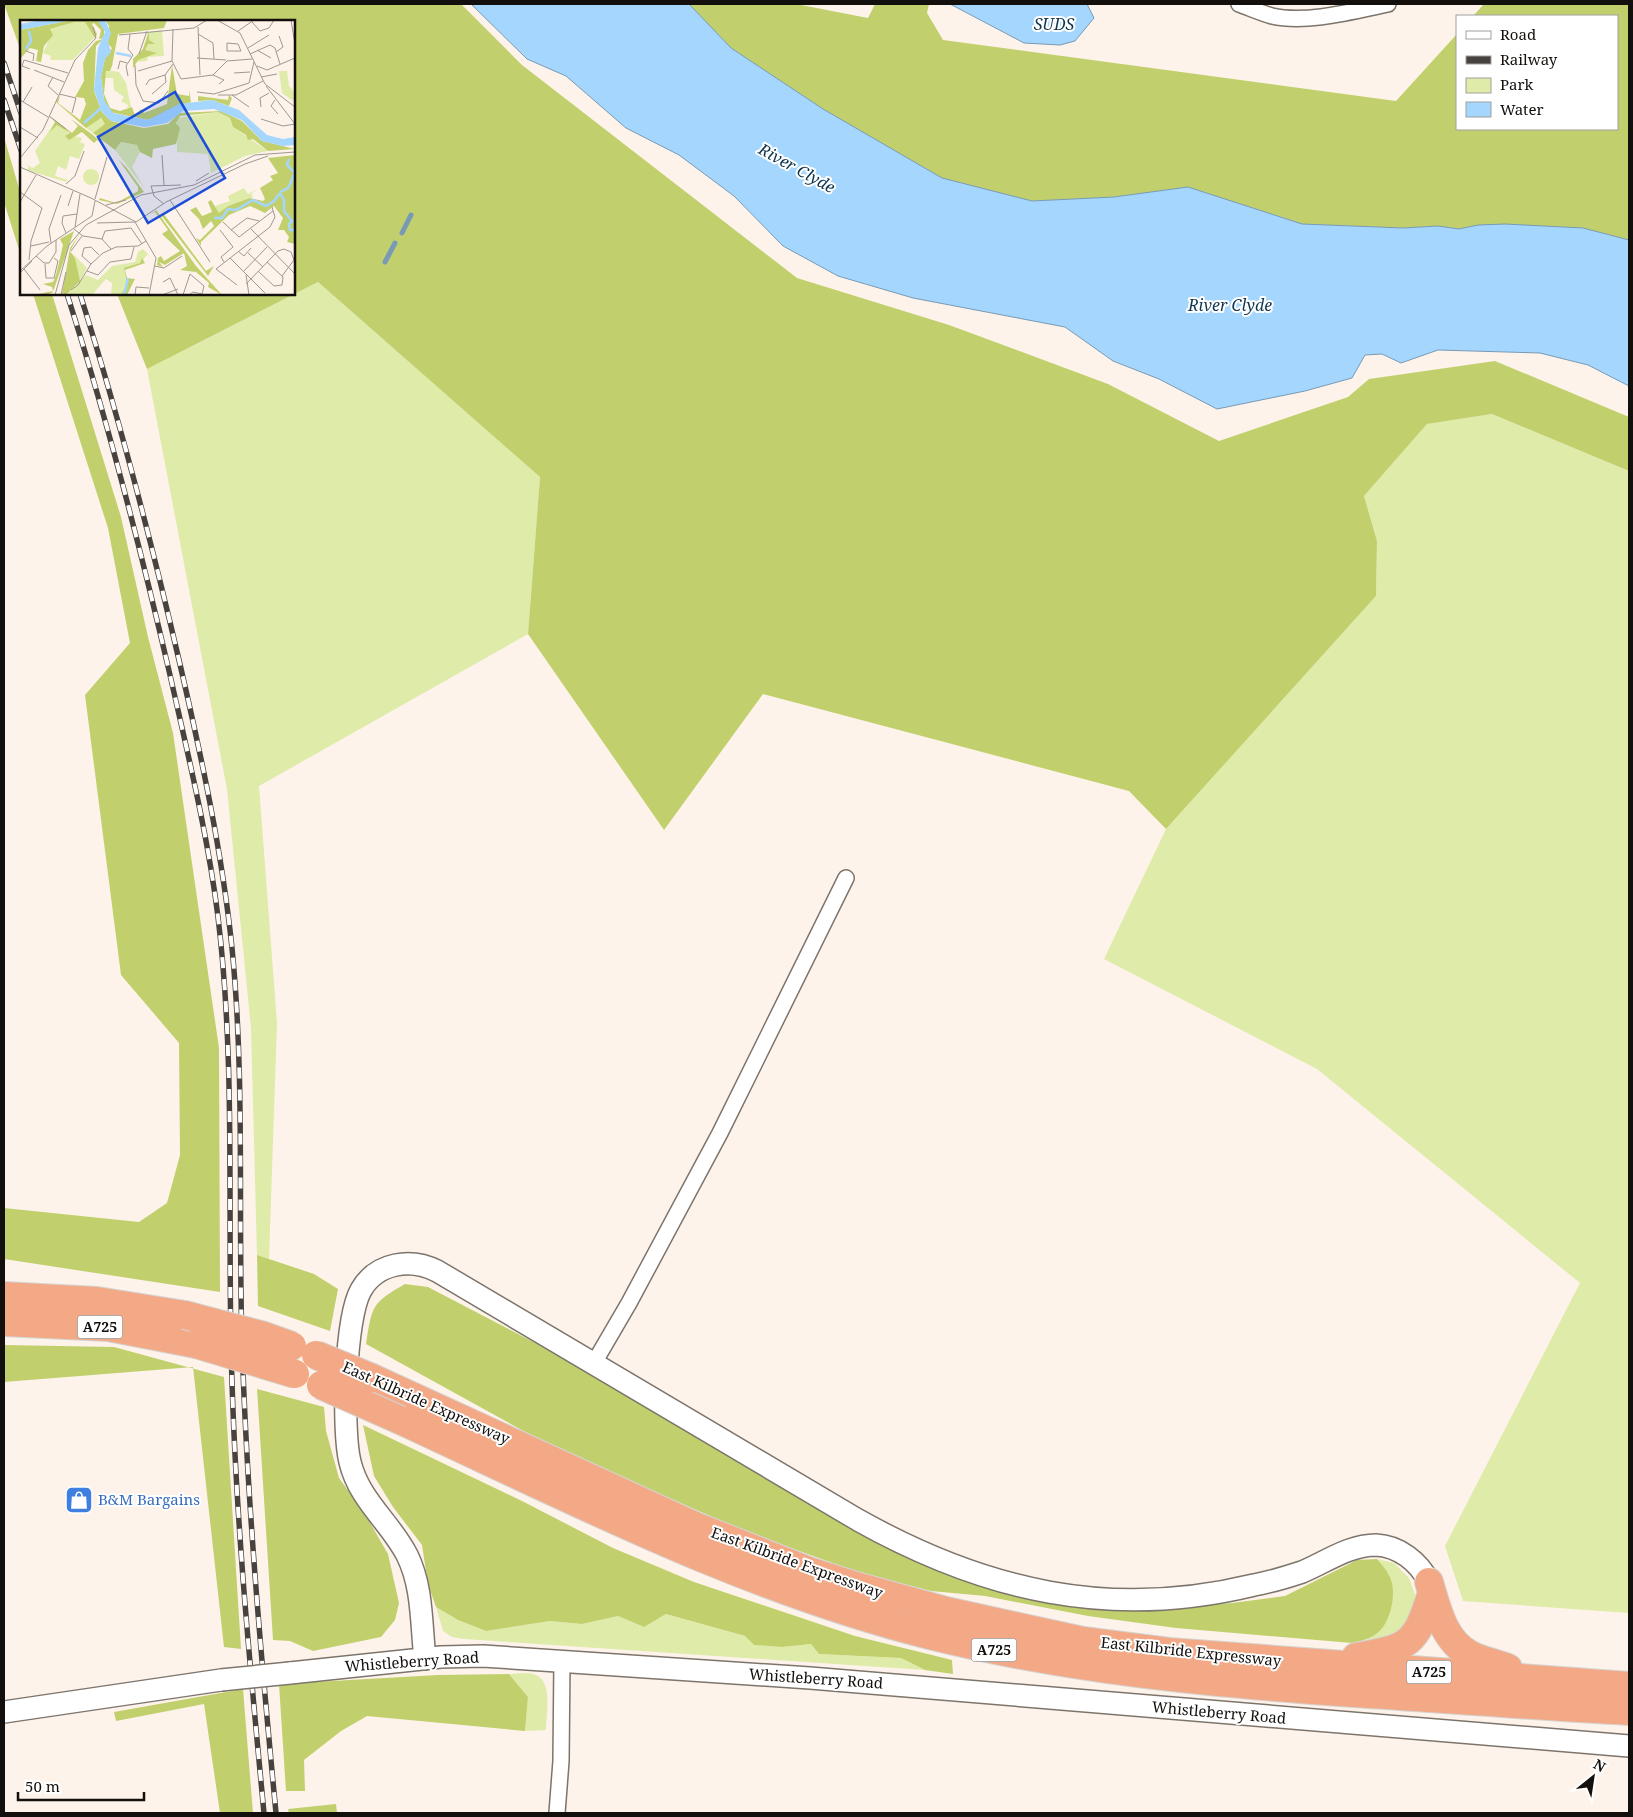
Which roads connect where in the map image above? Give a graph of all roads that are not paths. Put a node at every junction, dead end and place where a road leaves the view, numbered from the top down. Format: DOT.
graph roads {
  1 [pos="1239,4"];
  2 [pos="1388,4"];
  3 [pos="846,878"];
  4 [pos="4,1278"];
  5 [pos="4,1296"];
  6 [pos="148,1308"];
  7 [pos="4,1322"];
  8 [pos="594,1363"];
  9 [pos="1430,1587"];
  10 [pos="425,1659"];
  11 [pos="562,1660"];
  12 [pos="1333,1665"];
  13 [pos="1525,1679"];
  14 [pos="1629,1686"];
  15 [pos="1629,1711"];
  16 [pos="4,1712"];
  17 [pos="1629,1746"];
  18 [pos="558,1813"];
  1 -- 2 [label="street"];
  3 -- 8 [label="street"];
  4 -- 6 [label="highway, A725"];
  5 -- 6 [label="highway, East Kilbride Expressway / A725"];
  6 -- 12 [label="highway, East Kilbride Expressway / A725, bridge"];
  7 -- 15 [label="highway, East Kilbride Expressway / A725, bridge"];
  8 -- 9 [label="main road"];
  8 -- 10 [label="main road"];
  9 -- 12 [label="highway"];
  9 -- 13 [label="highway"];
  10 -- 11 [label="main road, Whistleberry Road"];
  10 -- 16 [label="main road, Whistleberry Road, bridge"];
  11 -- 17 [label="main road, Whistleberry Road"];
  11 -- 18 [label="street"];
  12 -- 13 [label="highway, East Kilbride Expressway / A725"];
  13 -- 14 [label="highway, East Kilbride Expressway / A725"];
}
